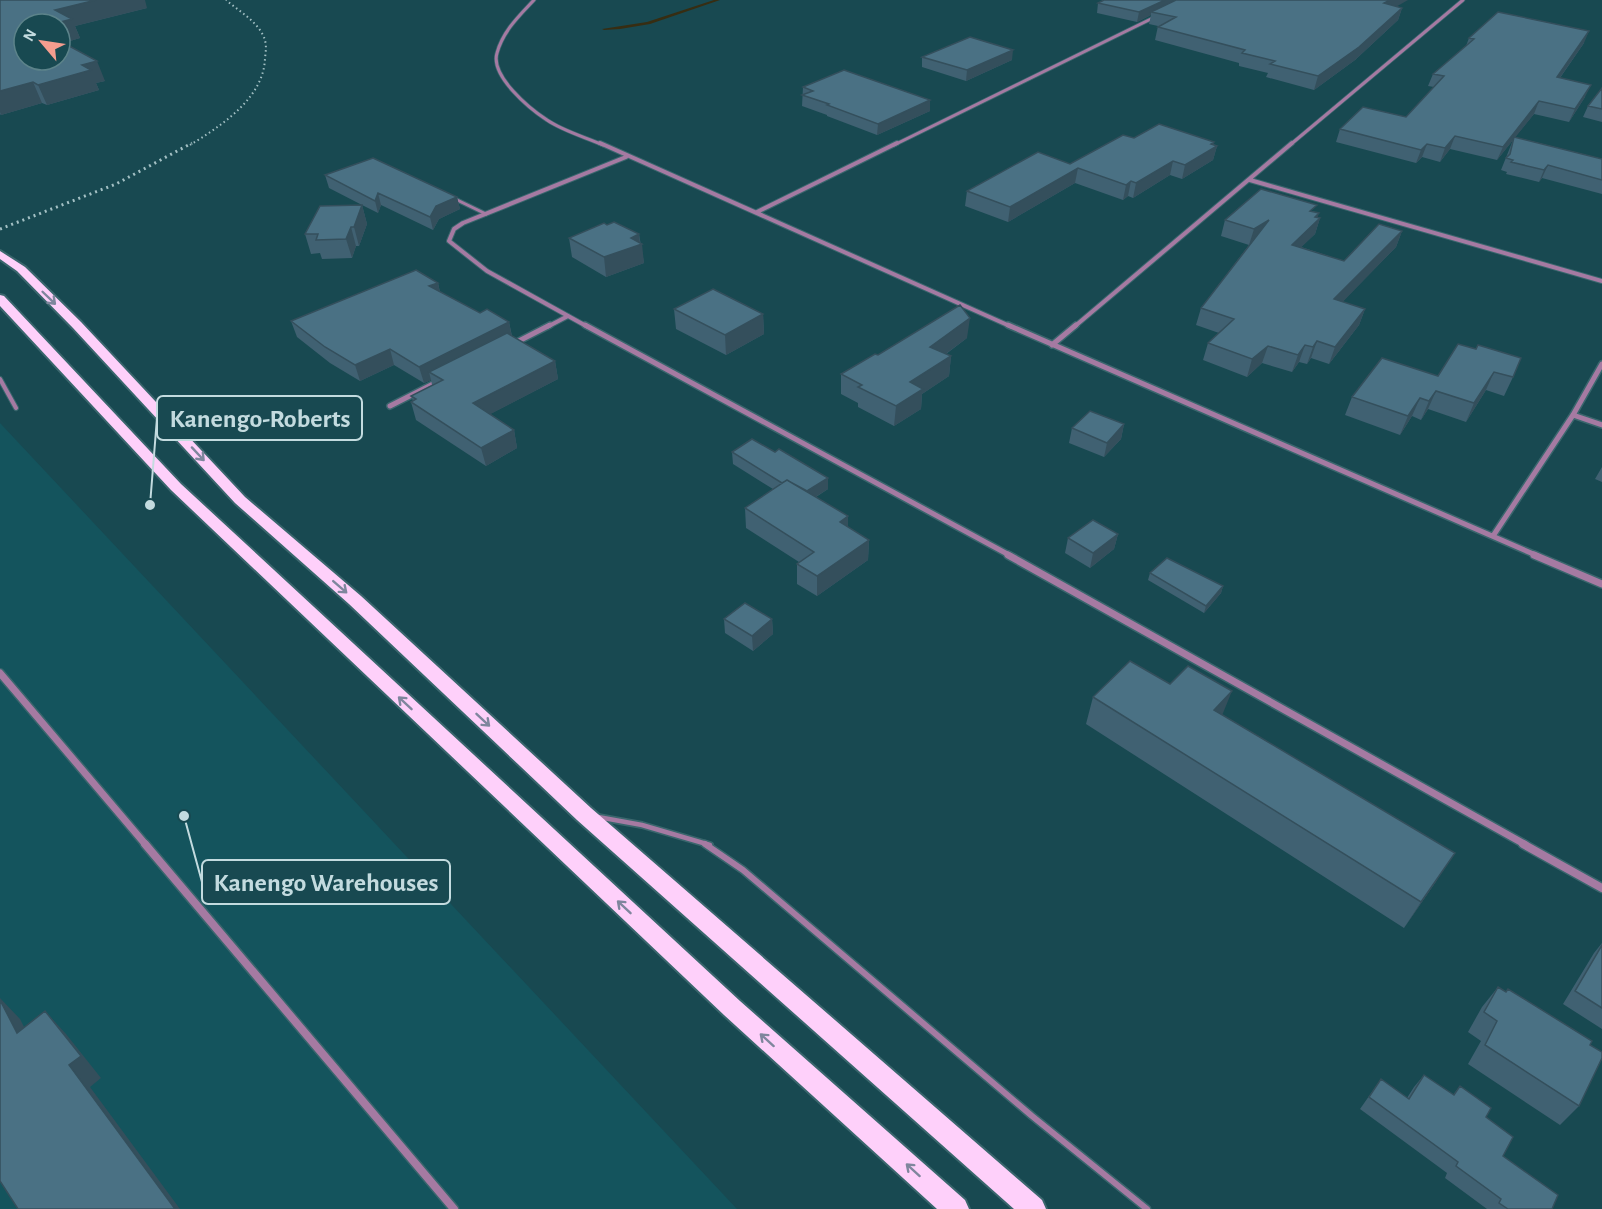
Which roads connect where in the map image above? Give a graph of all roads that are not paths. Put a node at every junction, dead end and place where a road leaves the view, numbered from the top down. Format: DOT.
graph roads {
  1 [pos="534,0"];
  2 [pos="1462,0"];
  3 [pos="1163,14"];
  4 [pos="626,157"];
  5 [pos="1250,180"];
  6 [pos="447,195"];
  7 [pos="757,212"];
  8 [pos="486,214"];
  9 [pos="3,256"];
  10 [pos="1602,280"];
  11 [pos="0,299"];
  12 [pos="568,316"];
  13 [pos="1052,345"];
  14 [pos="505,348"];
  15 [pos="1602,364"];
  16 [pos="0,379"];
  17 [pos="442,380"];
  18 [pos="390,406"];
  19 [pos="16,408"];
  20 [pos="1573,415"];
  21 [pos="1602,425"];
  22 [pos="1493,536"];
  23 [pos="1602,584"];
  24 [pos="0,673"];
  25 [pos="584,814"];
  26 [pos="1602,888"];
  27 [pos="454,1209"];
  28 [pos="956,1209"];
  29 [pos="1033,1209"];
  30 [pos="1147,1209"];
  1 -- 4 [label="street"];
  2 -- 5 [label="street"];
  3 -- 7 [label="street"];
  4 -- 7 [label="street"];
  4 -- 8 [label="street"];
  5 -- 10 [label="street"];
  5 -- 13 [label="street"];
  6 -- 8 [label="lane"];
  7 -- 13 [label="street"];
  8 -- 12 [label="street"];
  9 -- 25 [label="highway, one-way"];
  28 -- 11 [label="highway, one-way"];
  12 -- 14 [label="street"];
  12 -- 26 [label="street"];
  13 -- 22 [label="street"];
  15 -- 20 [label="street"];
  16 -- 19 [label="lane"];
  17 -- 18 [label="street"];
  20 -- 21 [label="street"];
  20 -- 22 [label="street"];
  22 -- 23 [label="street"];
  24 -- 27 [label="street"];
  25 -- 29 [label="highway"];
  25 -- 30 [label="lane"];
}
